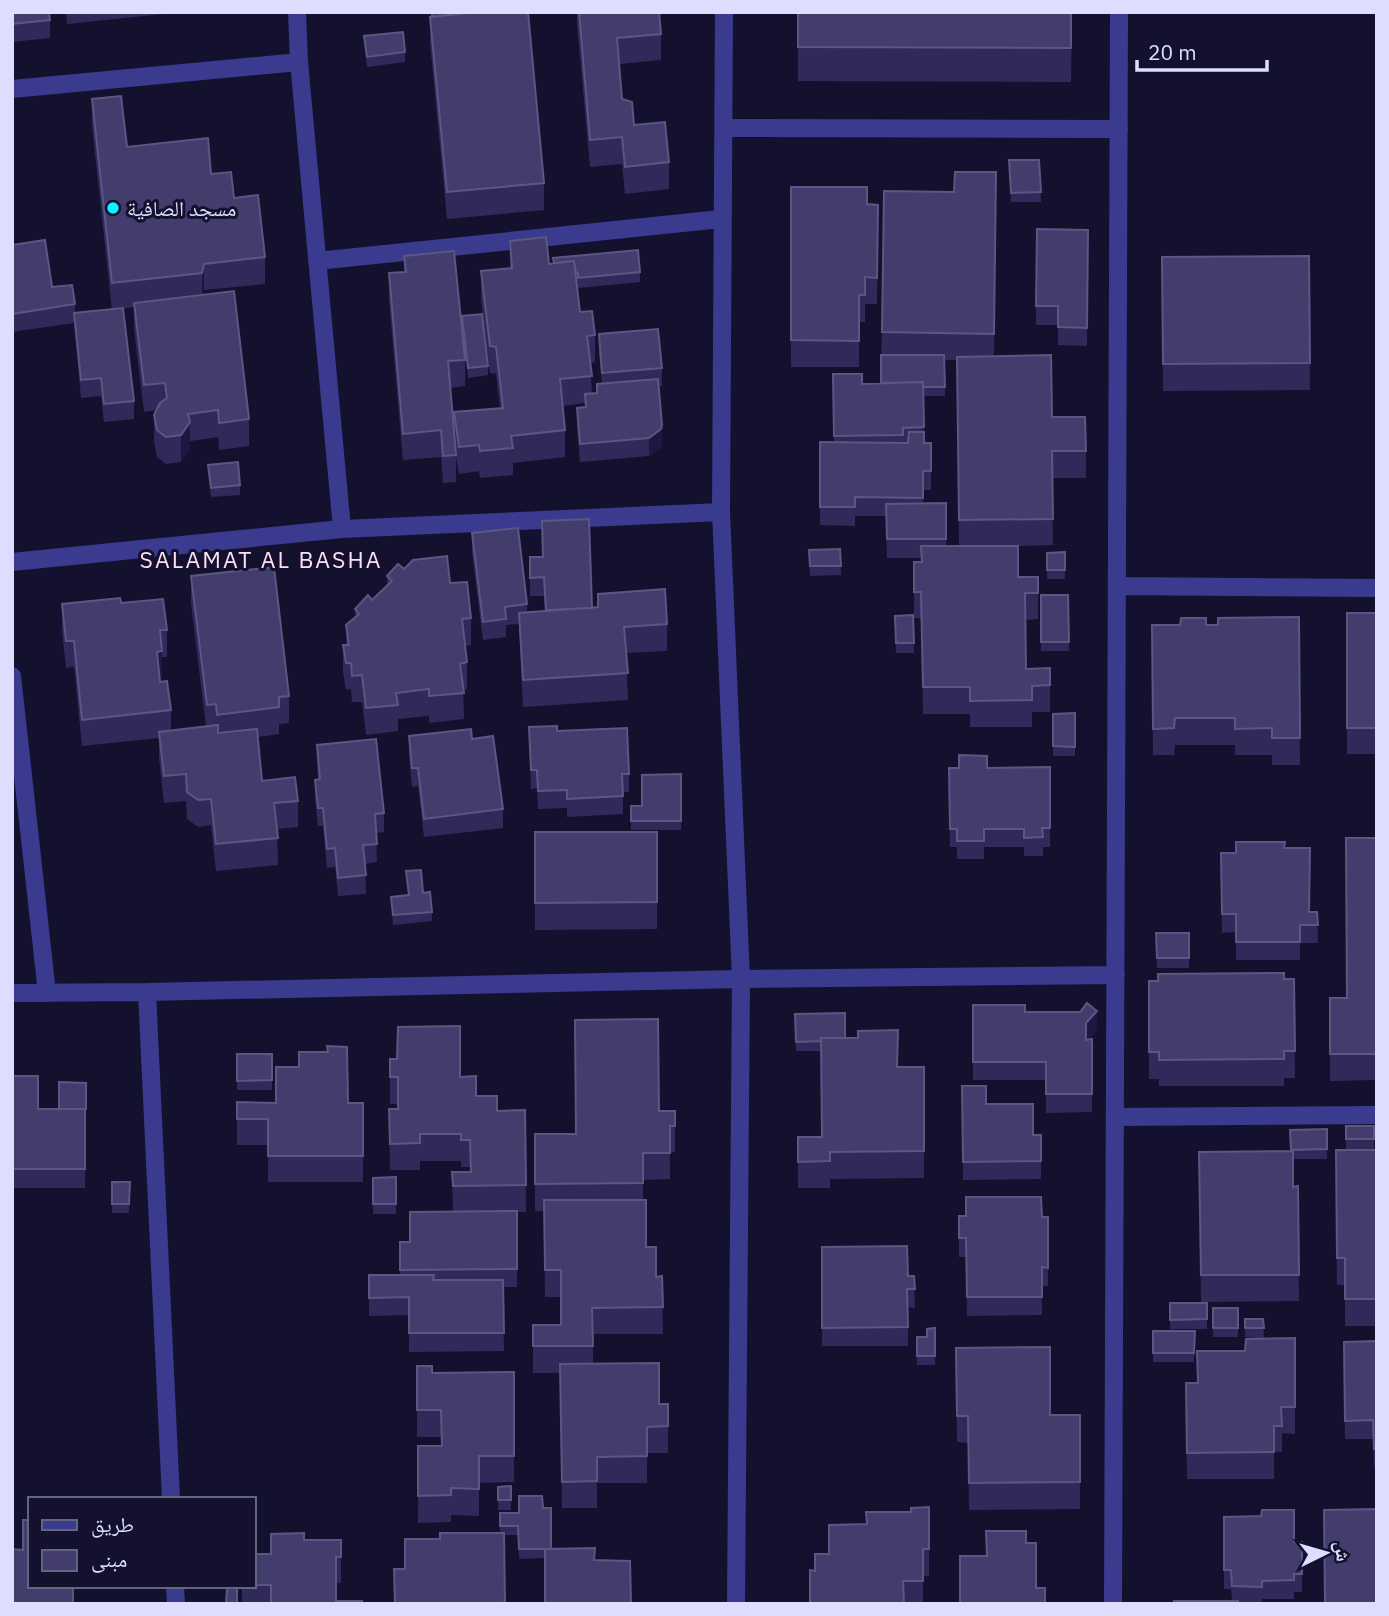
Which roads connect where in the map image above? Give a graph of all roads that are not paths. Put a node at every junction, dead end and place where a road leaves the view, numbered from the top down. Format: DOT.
graph roads {
  1 [pos="297,12"];
  2 [pos="724,12"];
  3 [pos="1119,12"];
  4 [pos="299,62"];
  5 [pos="12,89"];
  6 [pos="724,128"];
  7 [pos="1119,129"];
  8 [pos="721,219"];
  9 [pos="317,261"];
  10 [pos="721,512"];
  11 [pos="342,529"];
  12 [pos="12,562"];
  13 [pos="1117,586"];
  14 [pos="1377,588"];
  15 [pos="12,676"];
  16 [pos="1116,975"];
  17 [pos="741,979"];
  18 [pos="147,992"];
  19 [pos="12,993"];
  20 [pos="47,993"];
  21 [pos="1377,1115"];
  22 [pos="1115,1117"];
  23 [pos="171,1497"];
  24 [pos="736,1604"];
  25 [pos="1113,1604"];
  1 -- 4 [label="street"];
  2 -- 6 [label="street"];
  3 -- 7 [label="street"];
  4 -- 5 [label="street"];
  4 -- 9 [label="street"];
  6 -- 7 [label="street"];
  6 -- 8 [label="street"];
  7 -- 13 [label="street"];
  8 -- 9 [label="street"];
  8 -- 10 [label="street"];
  9 -- 11 [label="street"];
  10 -- 11 [label="street"];
  10 -- 17 [label="street"];
  11 -- 12 [label="street"];
  13 -- 14 [label="street"];
  13 -- 16 [label="street"];
  15 -- 20 [label="street"];
  16 -- 17 [label="street"];
  16 -- 22 [label="street"];
  17 -- 18 [label="street"];
  17 -- 24 [label="street"];
  18 -- 20 [label="street"];
  18 -- 23 [label="street"];
  19 -- 20 [label="street"];
  21 -- 22 [label="street"];
  22 -- 25 [label="street"];
}
